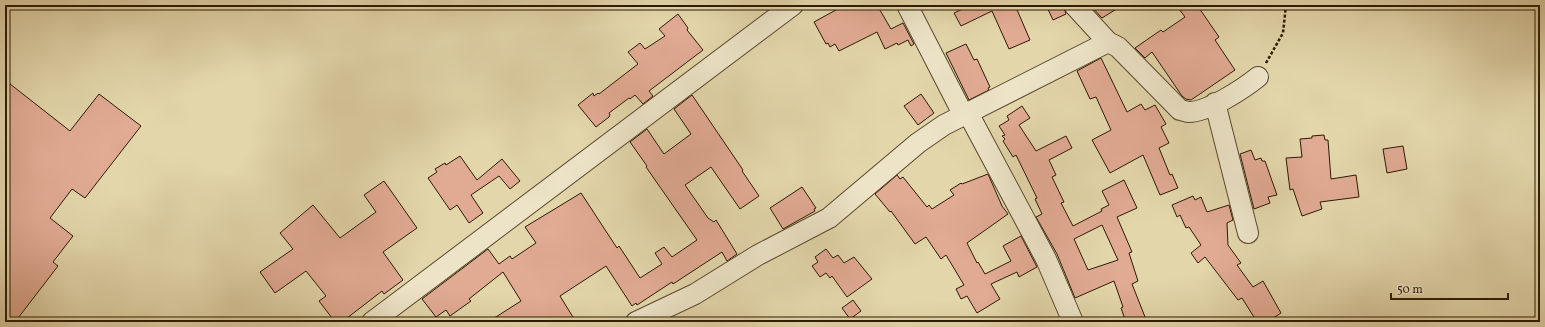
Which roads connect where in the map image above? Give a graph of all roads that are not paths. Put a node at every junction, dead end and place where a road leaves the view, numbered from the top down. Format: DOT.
graph roads {
  1 [pos="792,5"];
  2 [pos="907,5"];
  3 [pos="1074,5"];
  4 [pos="1108,42"];
  5 [pos="1258,77"];
  6 [pos="1215,103"];
  7 [pos="966,115"];
  8 [pos="1248,233"];
  9 [pos="372,322"];
  10 [pos="636,322"];
  11 [pos="1073,322"];
  1 -- 9 [label="street"];
  2 -- 7 [label="street"];
  3 -- 4 [label="street"];
  4 -- 6 [label="street"];
  4 -- 7 [label="street"];
  5 -- 6 [label="street"];
  6 -- 8 [label="street"];
  7 -- 10 [label="street"];
  7 -- 11 [label="street"];
}
